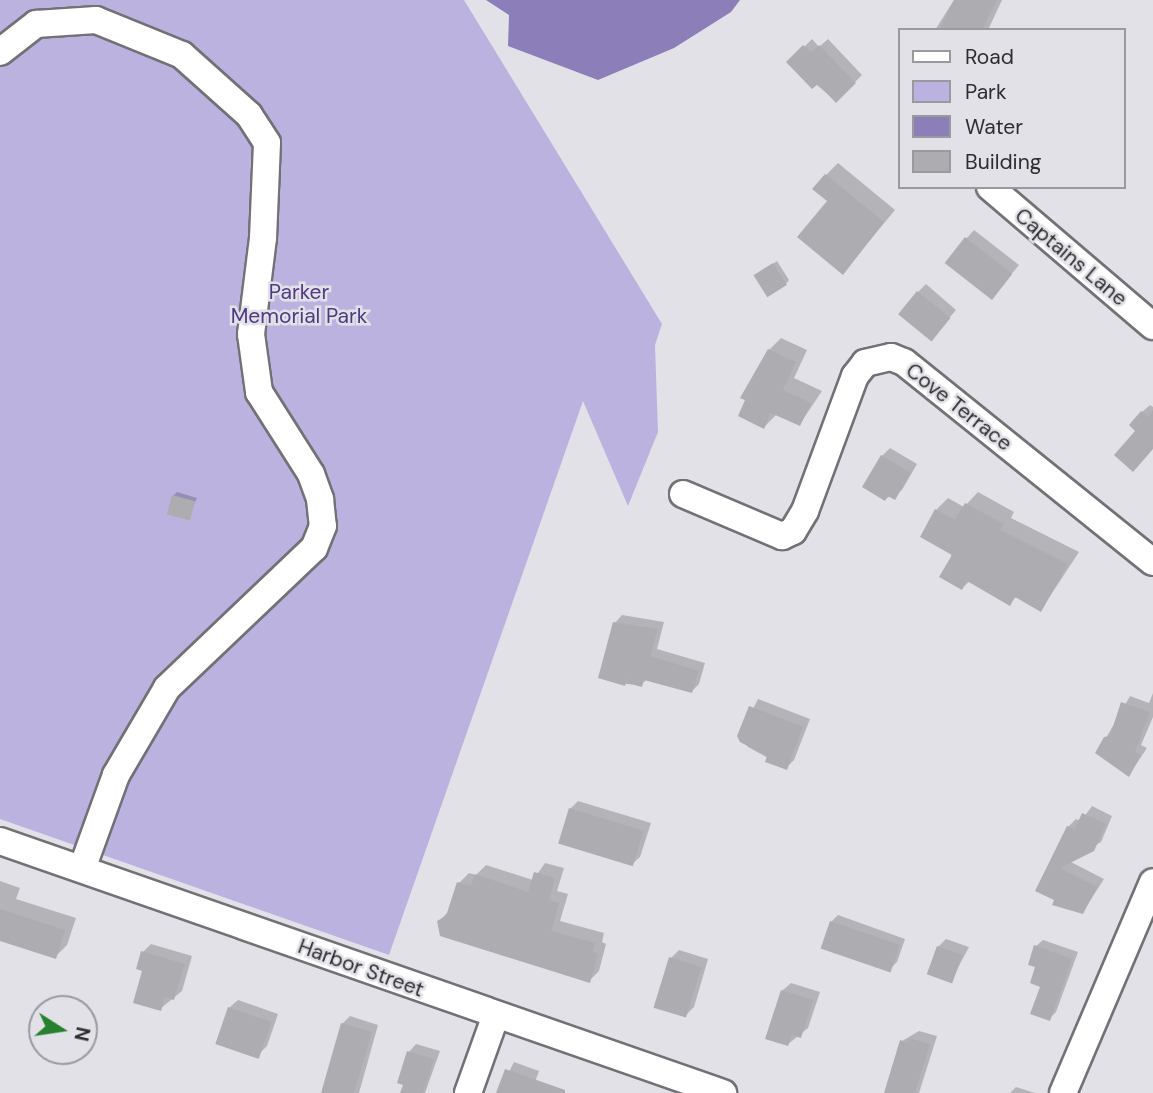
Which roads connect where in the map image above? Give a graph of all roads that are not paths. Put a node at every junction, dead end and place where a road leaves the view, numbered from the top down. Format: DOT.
graph roads {
  1 [pos="0,52"];
  2 [pos="992,189"];
  3 [pos="1153,326"];
  4 [pos="683,494"];
  5 [pos="1153,562"];
  6 [pos="0,841"];
  7 [pos="82,869"];
  8 [pos="1153,882"];
  9 [pos="496,1015"];
  10 [pos="468,1093"];
  11 [pos="723,1093"];
  12 [pos="1063,1093"];
  1 -- 7 [label="street"];
  2 -- 3 [label="street, Captains Lane"];
  4 -- 5 [label="street, Cove Terrace"];
  6 -- 7 [label="street, Harbor Street"];
  7 -- 9 [label="street, Harbor Street"];
  8 -- 12 [label="street"];
  9 -- 10 [label="street"];
  9 -- 11 [label="street, Harbor Street"];
}
